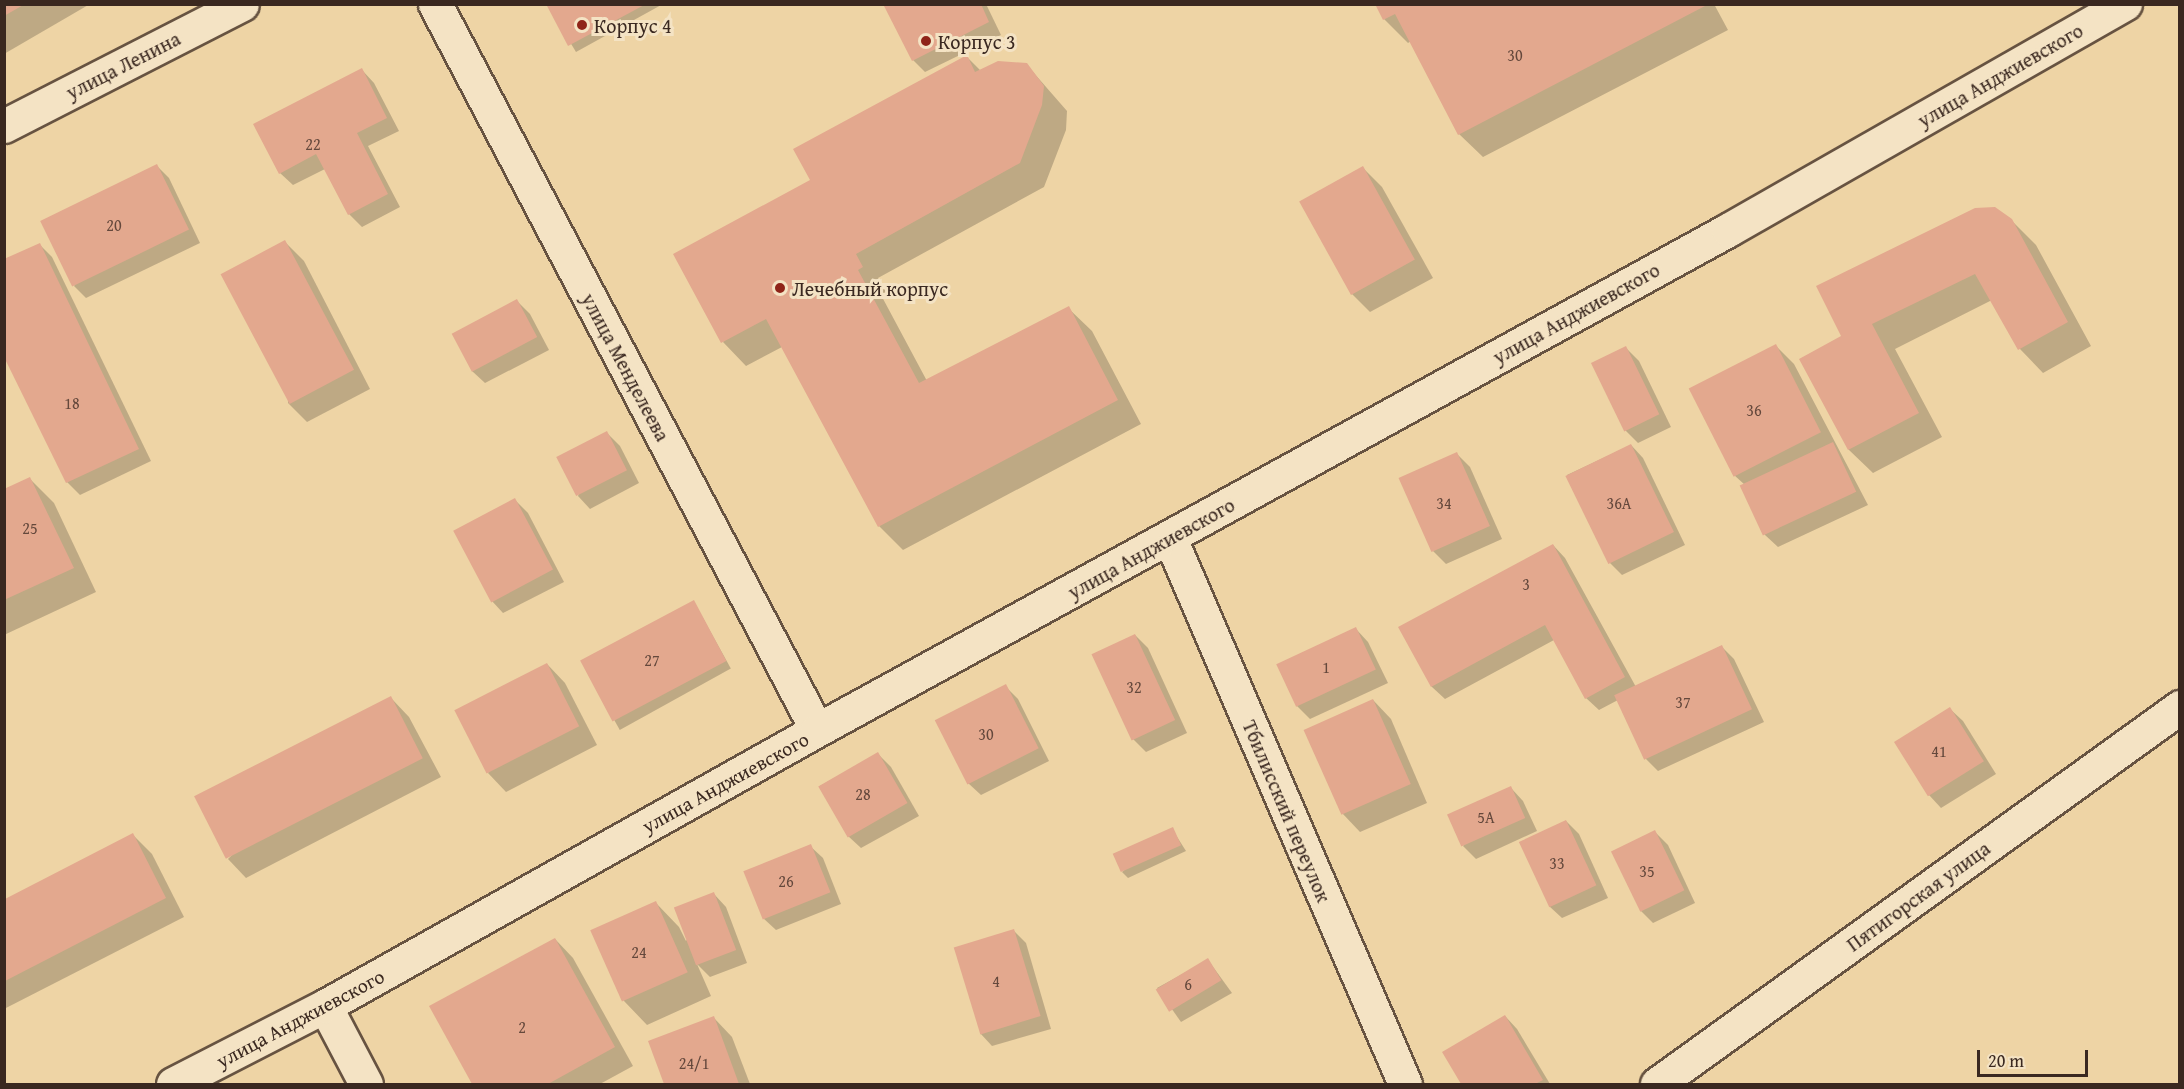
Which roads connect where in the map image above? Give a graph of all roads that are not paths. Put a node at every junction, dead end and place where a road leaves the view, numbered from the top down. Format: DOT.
graph roads {
  1 [pos="242,4"];
  2 [pos="435,4"];
  3 [pos="2125,4"];
  4 [pos="4,126"];
  5 [pos="1170,538"];
  6 [pos="2180,707"];
  7 [pos="817,730"];
  8 [pos="325,1006"];
  9 [pos="173,1084"];
  10 [pos="366,1084"];
  11 [pos="1405,1084"];
  12 [pos="1657,1084"];
  1 -- 4 [label="street, улица Ленина"];
  2 -- 7 [label="street, улица Менделеева"];
  3 -- 5 [label="street, улица Анджиевского"];
  5 -- 7 [label="street, улица Анджиевского"];
  5 -- 11 [label="street, Тбилисский переулок"];
  6 -- 12 [label="street, Пятигорская улица"];
  7 -- 8 [label="street, улица Анджиевского"];
  8 -- 9 [label="street, улица Анджиевского"];
  8 -- 10 [label="street"];
}
